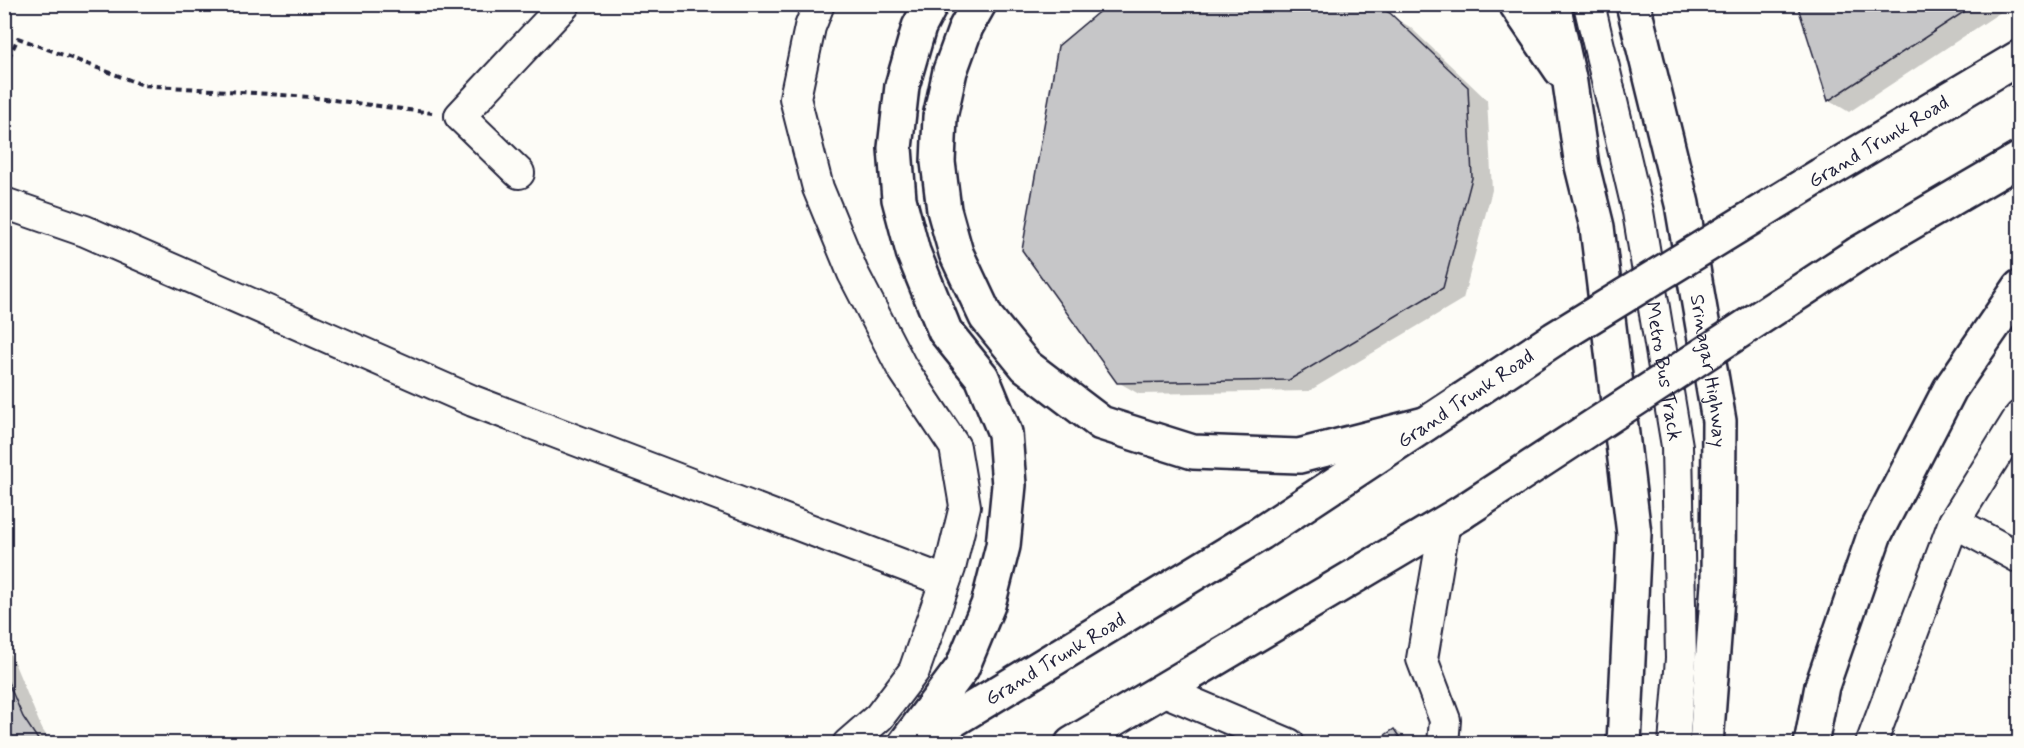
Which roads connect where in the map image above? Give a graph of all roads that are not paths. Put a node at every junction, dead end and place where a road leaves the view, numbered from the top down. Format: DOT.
graph roads {
  1 [pos="566,4"];
  2 [pos="819,4"];
  3 [pos="932,4"];
  4 [pos="979,4"];
  5 [pos="1516,4"];
  6 [pos="1553,4"];
  7 [pos="1589,4"];
  8 [pos="1633,4"];
  9 [pos="2019,57"];
  10 [pos="1570,83"];
  11 [pos="2019,159"];
  12 [pos="519,173"];
  13 [pos="4,203"];
  14 [pos="2019,288"];
  15 [pos="2019,416"];
  16 [pos="1425,424"];
  17 [pos="1453,517"];
  18 [pos="1954,522"];
  19 [pos="2019,558"];
  20 [pos="945,581"];
  21 [pos="1162,690"];
  22 [pos="848,744"];
  23 [pos="905,744"];
  24 [pos="915,744"];
  25 [pos="1071,744"];
  26 [pos="1289,744"];
  27 [pos="1443,744"];
  28 [pos="1624,744"];
  29 [pos="1674,744"];
  30 [pos="1706,744"];
  31 [pos="1811,744"];
  32 [pos="1871,744"];
  1 -- 12 [label="street"];
  2 -- 20 [label="street"];
  3 -- 23 [label="highway"];
  4 -- 16 [label="highway"];
  5 -- 10 [label="highway"];
  6 -- 10 [label="highway"];
  7 -- 29 [label="street, Metro Bus Track"];
  8 -- 30 [label="highway, Srinagar Highway"];
  9 -- 16 [label="highway, Grand Trunk Road, bridge"];
  10 -- 28 [label="highway"];
  11 -- 17 [label="highway, bridge"];
  13 -- 20 [label="street"];
  14 -- 31 [label="highway"];
  15 -- 18 [label="street"];
  16 -- 24 [label="highway, Grand Trunk Road"];
  17 -- 21 [label="highway"];
  17 -- 27 [label="street"];
  18 -- 19 [label="street"];
  18 -- 32 [label="street"];
  20 -- 22 [label="street"];
  21 -- 25 [label="highway"];
  21 -- 26 [label="street"];
}
